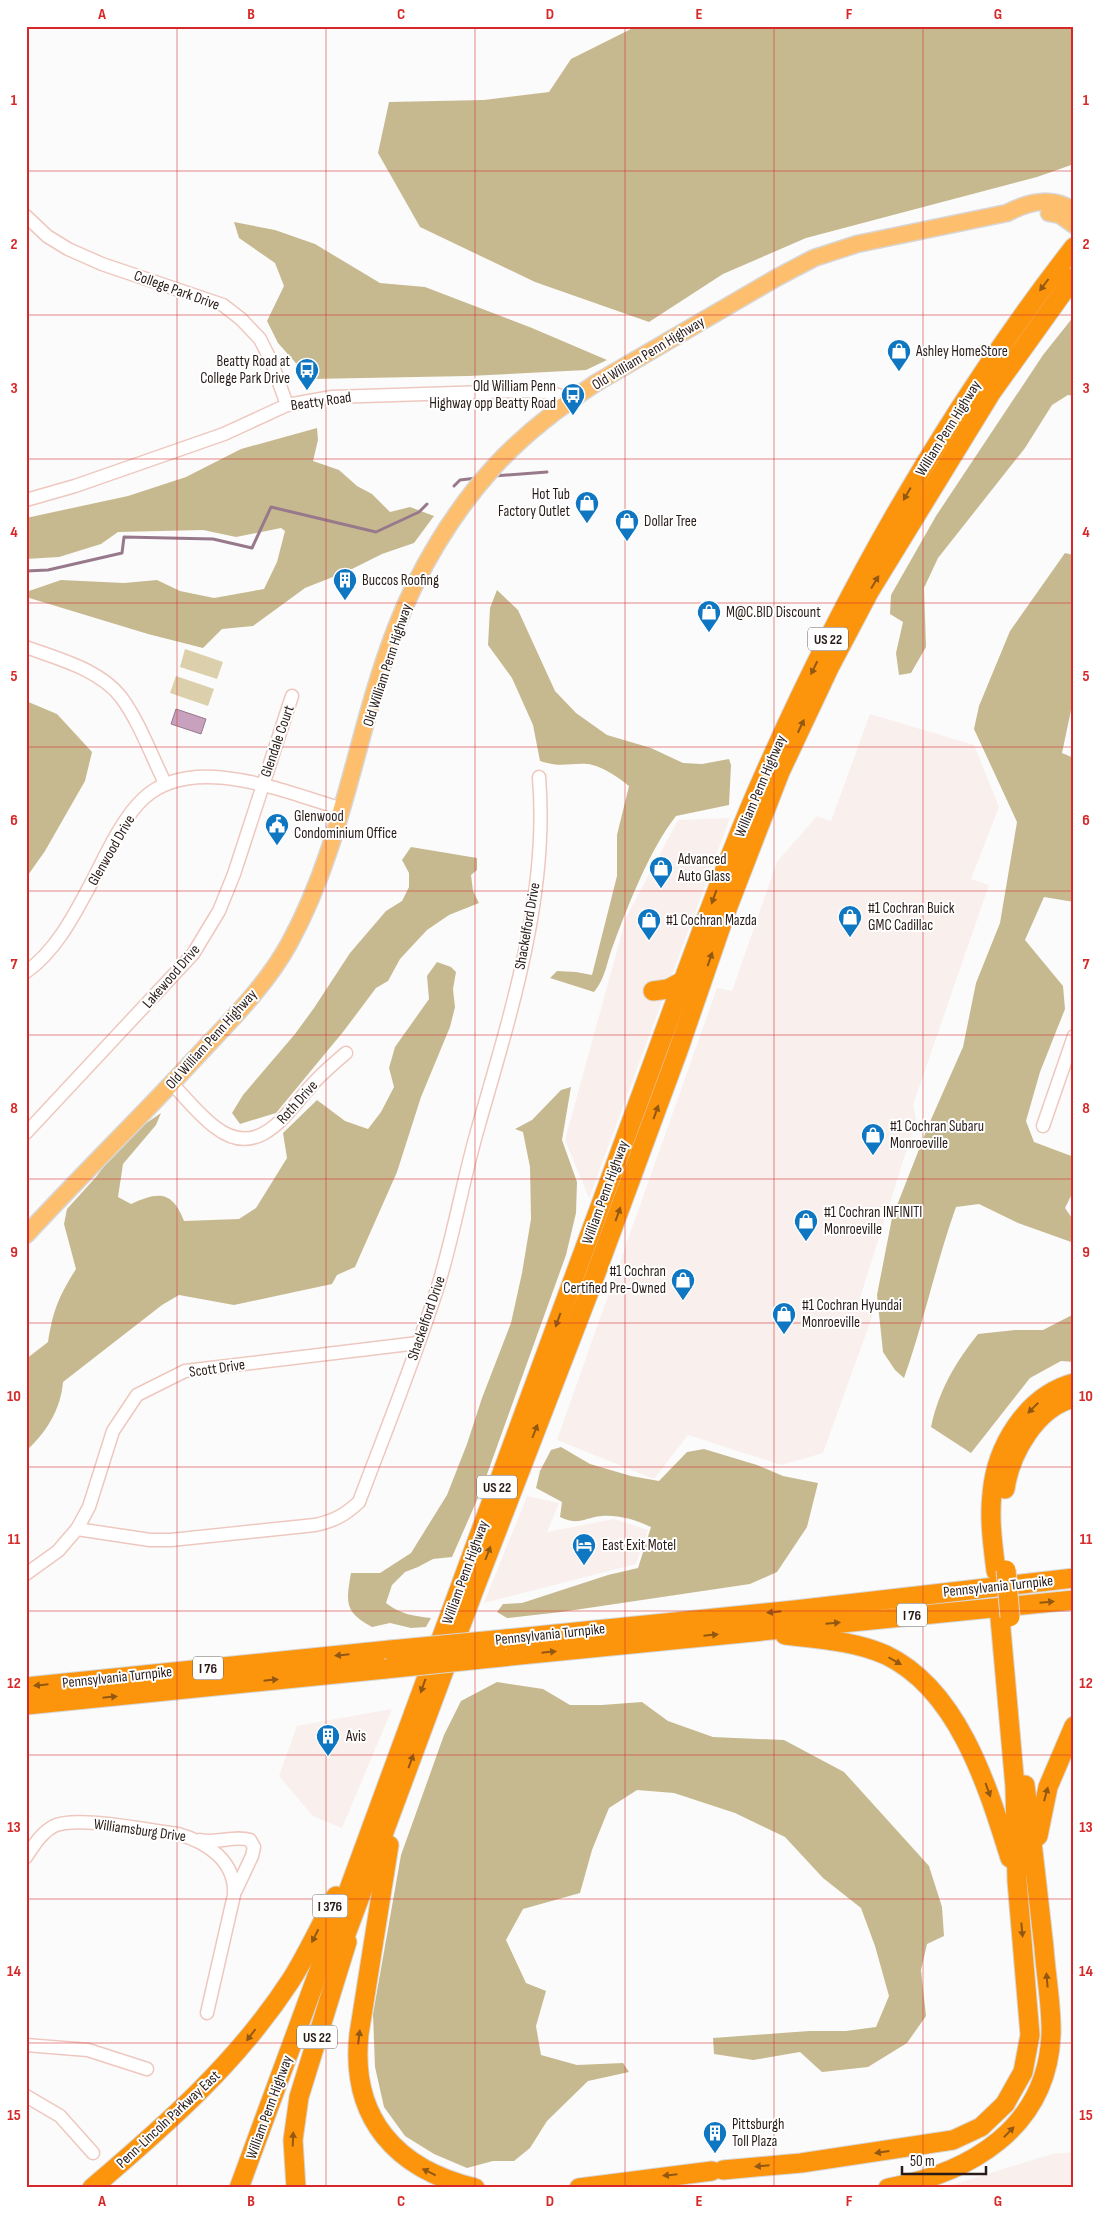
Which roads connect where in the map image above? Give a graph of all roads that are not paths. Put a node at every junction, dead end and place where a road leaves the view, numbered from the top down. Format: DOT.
graph roads {
  1 [pos="1074,197"];
  2 [pos="1049,201"];
  3 [pos="1074,211"];
  4 [pos="1007,213"];
  5 [pos="26,216"];
  6 [pos="1074,225"];
  7 [pos="1074,247"];
  8 [pos="1074,277"];
  9 [pos="571,399"];
  10 [pos="287,405"];
  11 [pos="26,500"];
  12 [pos="26,647"];
  13 [pos="292,696"];
  14 [pos="539,777"];
  15 [pos="165,783"];
  16 [pos="262,786"];
  17 [pos="343,809"];
  18 [pos="26,972"];
  19 [pos="1074,1036"];
  20 [pos="346,1053"];
  21 [pos="1069,1067"];
  22 [pos="172,1084"];
  23 [pos="1043,1126"];
  24 [pos="26,1133"];
  25 [pos="26,1235"];
  26 [pos="418,1343"];
  27 [pos="1074,1383"];
  28 [pos="1074,1398"];
  29 [pos="77,1529"];
  30 [pos="1074,1568"];
  31 [pos="1001,1571"];
  32 [pos="26,1574"];
  33 [pos="1074,1578"];
  34 [pos="1033,1582"];
  35 [pos="1074,1600"];
  36 [pos="1005,1618"];
  37 [pos="749,1631"];
  38 [pos="26,1687"];
  39 [pos="26,1705"];
  40 [pos="1074,1726"];
  41 [pos="399,1793"];
  42 [pos="376,1814"];
  43 [pos="194,1838"];
  44 [pos="26,1857"];
  45 [pos="1037,1877"];
  46 [pos="1017,1881"];
  47 [pos="363,1890"];
  48 [pos="234,1895"];
  49 [pos="207,2013"];
  50 [pos="26,2045"];
  51 [pos="147,2069"];
  52 [pos="26,2096"];
  53 [pos="93,2153"];
  54 [pos="92,2188"];
  55 [pos="239,2188"];
  56 [pos="251,2188"];
  57 [pos="296,2188"];
  58 [pos="475,2188"];
  59 [pos="580,2188"];
  60 [pos="888,2188"];
  1 -- 2 [label="main road"];
  2 -- 3 [label="main road, Old William Penn Highway"];
  2 -- 4 [label="main road, Old William Penn Highway"];
  4 -- 6 [label="main road, Old William Penn Highway"];
  4 -- 9 [label="main road, Old William Penn Highway"];
  5 -- 10 [label="street, College Park Drive"];
  7 -- 42 [label="highway, William Penn Highway / US 22, one-way"];
  41 -- 8 [label="highway, William Penn Highway / US 22, one-way"];
  9 -- 10 [label="street, Beatty Road"];
  9 -- 17 [label="main road, Old William Penn Highway"];
  10 -- 11 [label="street, Beatty Road"];
  12 -- 15 [label="street"];
  13 -- 16 [label="street, Glendale Court"];
  14 -- 26 [label="street, Shackelford Drive"];
  15 -- 16 [label="street, Glenwood Drive"];
  15 -- 18 [label="street, Glenwood Drive"];
  16 -- 17 [label="street, Glenwood Drive"];
  16 -- 24 [label="street, Lakewood Drive"];
  17 -- 22 [label="main road, Old William Penn Highway"];
  19 -- 21 [label="street"];
  20 -- 22 [label="street, Roth Drive"];
  21 -- 23 [label="street"];
  22 -- 25 [label="main road, Old William Penn Highway"];
  26 -- 29 [label="street, Scott Drive"];
  26 -- 29 [label="street, Shackelford Drive"];
  27 -- 31 [label="highway, one-way"];
  28 -- 31 [label="highway"];
  29 -- 32 [label="street"];
  30 -- 34 [label="highway"];
  31 -- 36 [label="highway"];
  33 -- 34 [label="highway, Pennsylvania Turnpike / I 76"];
  34 -- 38 [label="highway, Pennsylvania Turnpike / I 76, one-way, bridge"];
  37 -- 35 [label="highway, Pennsylvania Turnpike / I 76, one-way"];
  36 -- 45 [label="highway"];
  36 -- 46 [label="highway"];
  39 -- 37 [label="highway, Pennsylvania Turnpike / I 76, one-way, bridge"];
  37 -- 46 [label="highway, one-way"];
  45 -- 40 [label="highway, one-way"];
  41 -- 47 [label="highway, William Penn Highway / US 22"];
  58 -- 41 [label="highway, one-way"];
  42 -- 54 [label="highway, Penn-Lincoln Parkway East / I 376, one-way"];
  42 -- 55 [label="highway, William Penn Highway"];
  43 -- 44 [label="street, Williamsburg Drive"];
  43 -- 48 [label="street, Williamsburg Drive"];
  43 -- 48 [label="street"];
  60 -- 45 [label="highway, one-way"];
  46 -- 59 [label="highway, one-way"];
  47 -- 56 [label="highway, William Penn Highway"];
  57 -- 47 [label="highway, US 22, one-way"];
  48 -- 49 [label="street, Williamsburg Drive"];
  50 -- 51 [label="street"];
  52 -- 53 [label="street"];
}
